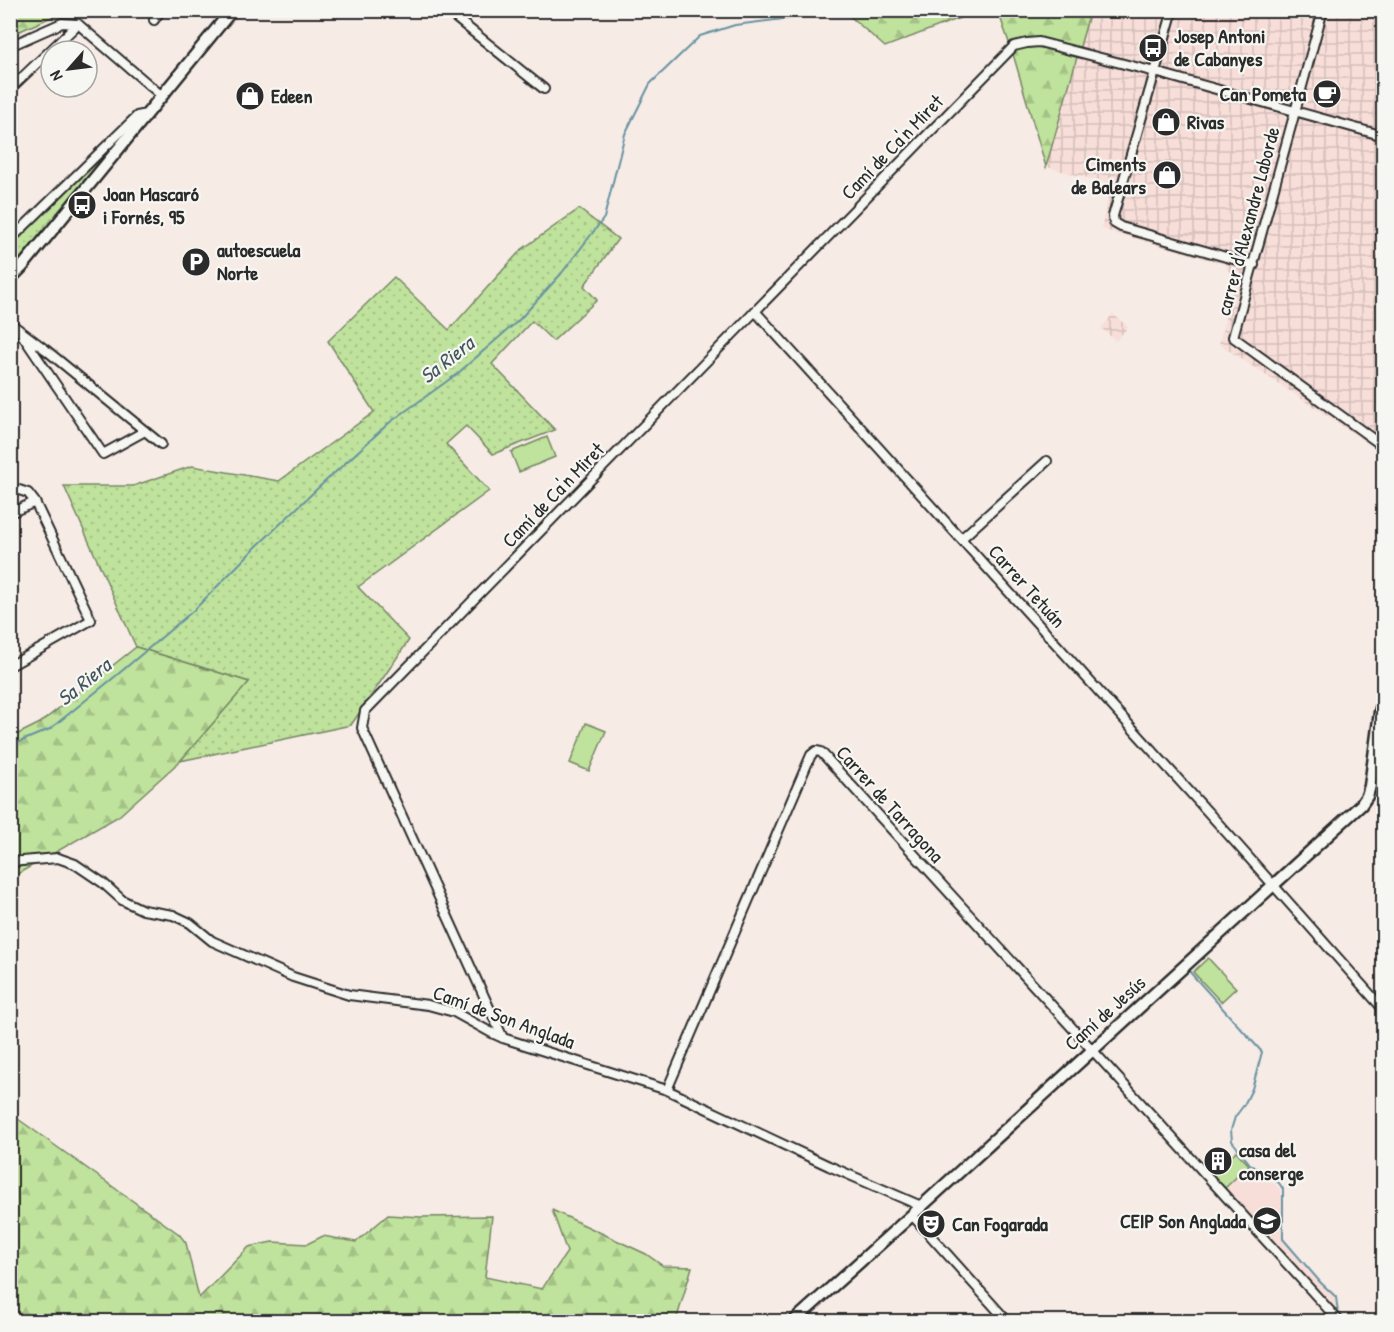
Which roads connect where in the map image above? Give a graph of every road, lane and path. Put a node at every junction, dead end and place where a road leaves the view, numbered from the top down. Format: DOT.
graph roads {
  1 [pos="160,10"];
  2 [pos="232,10"];
  3 [pos="446,10"];
  4 [pos="1173,10"];
  5 [pos="1323,10"];
  6 [pos="154,20"];
  7 [pos="78,24"];
  8 [pos="10,46"];
  9 [pos="1155,72"];
  10 [pos="10,89"];
  11 [pos="544,89"];
  12 [pos="162,96"];
  13 [pos="1296,111"];
  14 [pos="147,114"];
  15 [pos="1383,136"];
  16 [pos="10,240"];
  17 [pos="1254,265"];
  18 [pos="10,279"];
  19 [pos="755,311"];
  20 [pos="10,323"];
  21 [pos="18,329"];
  22 [pos="145,431"];
  23 [pos="161,444"];
  24 [pos="1383,447"];
  25 [pos="1047,461"];
  26 [pos="10,487"];
  27 [pos="35,502"];
  28 [pos="10,513"];
  29 [pos="962,539"];
  30 [pos="10,666"];
  31 [pos="1383,698"];
  32 [pos="10,862"];
  33 [pos="1273,885"];
  34 [pos="1383,1010"];
  35 [pos="503,1038"];
  36 [pos="1092,1049"];
  37 [pos="667,1090"];
  38 [pos="921,1206"];
  39 [pos="912,1215"];
  40 [pos="793,1322"];
  41 [pos="1008,1322"];
  42 [pos="1340,1322"];
  1 -- 6 [label="street"];
  2 -- 12 [label="street"];
  3 -- 11 [label="street"];
  4 -- 9 [label="street"];
  5 -- 13 [label="street, carrer d'Alexandre Laborde"];
  7 -- 8 [label="street"];
  7 -- 10 [label="street"];
  7 -- 12 [label="street"];
  9 -- 13 [label="street"];
  9 -- 17 [label="street"];
  9 -- 19 [label="street, Camí de Ca'n Miret"];
  12 -- 14 [label="street"];
  13 -- 15 [label="street"];
  13 -- 17 [label="street, carrer d'Alexandre Laborde"];
  14 -- 16 [label="street"];
  14 -- 18 [label="street"];
  17 -- 24 [label="street, carrer d'Alexandre Laborde"];
  19 -- 29 [label="street, Carrer Tetuán"];
  19 -- 35 [label="street, Camí de Ca'n Miret"];
  20 -- 21 [label="street"];
  21 -- 22 [label="street"];
  21 -- 22 [label="street"];
  22 -- 23 [label="street"];
  25 -- 29 [label="street"];
  26 -- 27 [label="street"];
  27 -- 28 [label="street"];
  27 -- 30 [label="street"];
  29 -- 33 [label="street, Carrer Tetuán"];
  31 -- 33 [label="street, Camí de Jesús"];
  32 -- 35 [label="street, Camí de Son Anglada"];
  33 -- 34 [label="street, Carrer Tetuán"];
  33 -- 36 [label="street, Camí de Jesús"];
  35 -- 37 [label="street, Camí de Son Anglada"];
  36 -- 37 [label="street, Carrer de Tarragona"];
  36 -- 38 [label="street, Camí de Jesús"];
  36 -- 42 [label="street"];
  37 -- 38 [label="street, Camí de Son Anglada"];
  38 -- 39 [label="street, Camí de Jesús"];
  39 -- 40 [label="street, Camí de Jesús"];
  39 -- 41 [label="street"];
}
